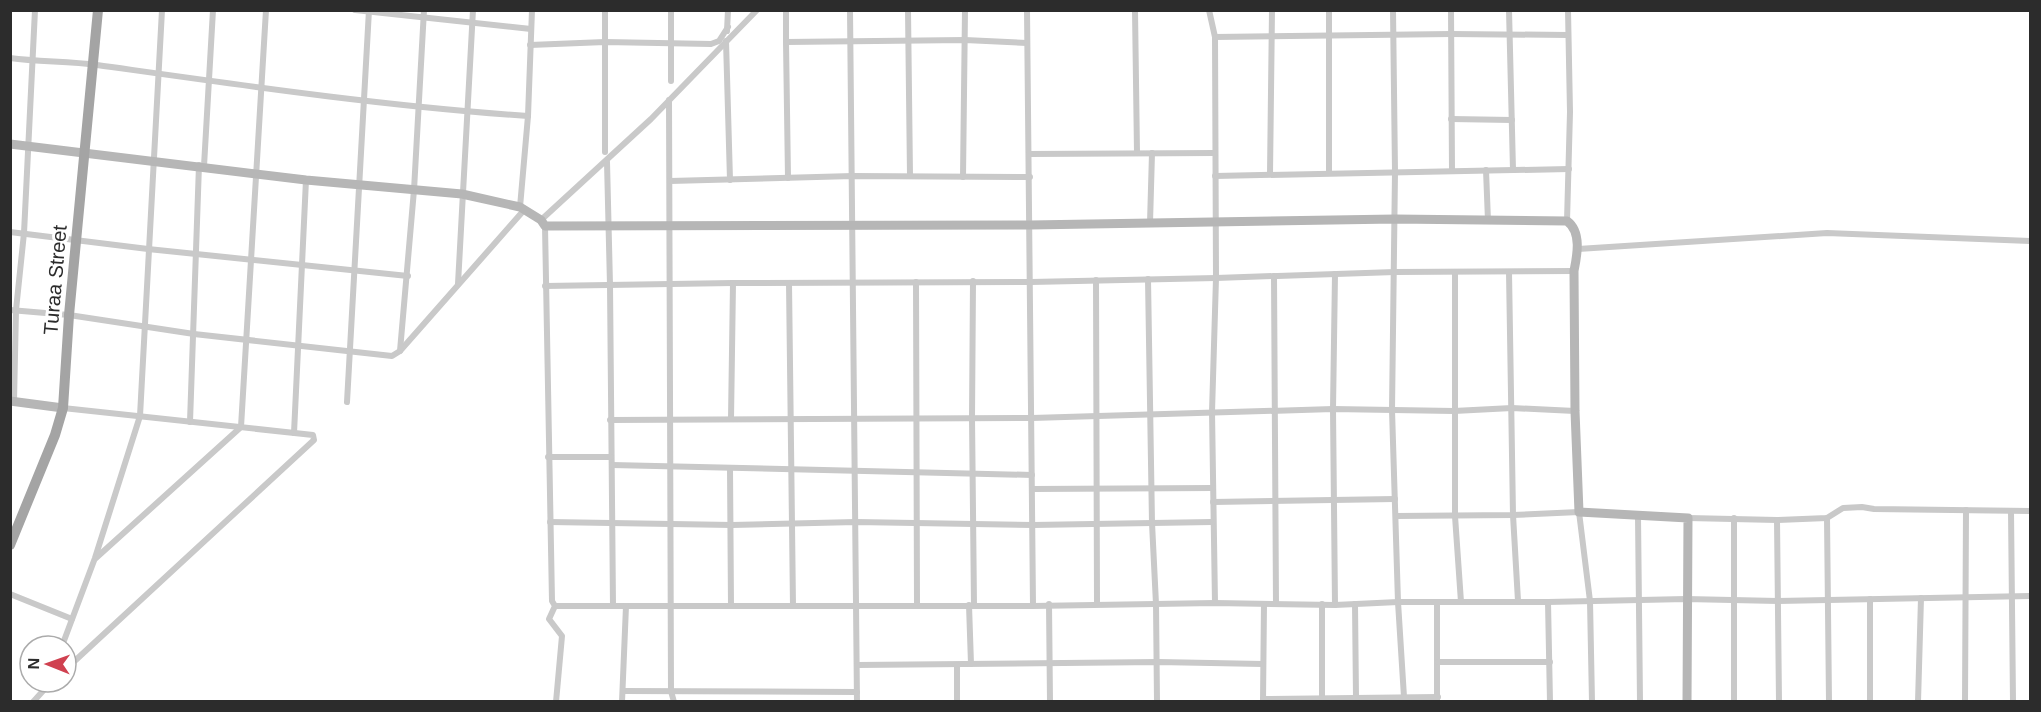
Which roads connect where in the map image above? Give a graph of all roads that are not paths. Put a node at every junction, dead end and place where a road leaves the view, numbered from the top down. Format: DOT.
graph roads {
  1 [pos="35,10"];
  2 [pos="98,10"];
  3 [pos="162,10"];
  4 [pos="213,10"];
  5 [pos="266,10"];
  6 [pos="355,10"];
  7 [pos="473,10"];
  8 [pos="532,10"];
  9 [pos="605,10"];
  10 [pos="671,10"];
  11 [pos="728,10"];
  12 [pos="757,10"];
  13 [pos="786,10"];
  14 [pos="850,10"];
  15 [pos="908,10"];
  16 [pos="965,10"];
  17 [pos="1027,10"];
  18 [pos="1135,10"];
  19 [pos="1209,10"];
  20 [pos="1272,10"];
  21 [pos="1329,10"];
  22 [pos="1393,10"];
  23 [pos="1451,10"];
  24 [pos="1509,10"];
  25 [pos="1568,10"];
  26 [pos="369,11"];
  27 [pos="424,14"];
  28 [pos="472,23"];
  29 [pos="728,27"];
  30 [pos="531,29"];
  31 [pos="1450,34"];
  32 [pos="1510,34"];
  33 [pos="1393,35"];
  34 [pos="1568,35"];
  35 [pos="1329,36"];
  36 [pos="1215,37"];
  37 [pos="1272,37"];
  38 [pos="908,40"];
  39 [pos="966,40"];
  40 [pos="726,41"];
  41 [pos="851,41"];
  42 [pos="605,42"];
  43 [pos="786,42"];
  44 [pos="670,43"];
  45 [pos="1027,43"];
  46 [pos="530,45"];
  47 [pos="10,58"];
  48 [pos="33,61"];
  49 [pos="93,65"];
  50 [pos="158,74"];
  51 [pos="671,81"];
  52 [pos="210,82"];
  53 [pos="261,87"];
  54 [pos="363,100"];
  55 [pos="669,100"];
  56 [pos="418,106"];
  57 [pos="467,112"];
  58 [pos="528,116"];
  59 [pos="1451,119"];
  60 [pos="1512,120"];
  61 [pos="10,144"];
  62 [pos="28,146"];
  63 [pos="85,151"];
  64 [pos="605,152"];
  65 [pos="1137,153"];
  66 [pos="1152,153"];
  67 [pos="1215,153"];
  68 [pos="1029,154"];
  69 [pos="154,160"];
  70 [pos="607,162"];
  71 [pos="201,166"];
  72 [pos="1569,169"];
  73 [pos="1486,170"];
  74 [pos="1513,170"];
  75 [pos="1452,171"];
  76 [pos="1395,172"];
  77 [pos="256,173"];
  78 [pos="1329,173"];
  79 [pos="1270,174"];
  80 [pos="853,176"];
  81 [pos="910,176"];
  82 [pos="1215,176"];
  83 [pos="963,177"];
  84 [pos="1030,177"];
  85 [pos="788,178"];
  86 [pos="306,180"];
  87 [pos="730,180"];
  88 [pos="670,181"];
  89 [pos="360,184"];
  90 [pos="414,190"];
  91 [pos="462,194"];
  92 [pos="523,208"];
  93 [pos="1395,219"];
  94 [pos="1488,221"];
  95 [pos="1568,221"];
  96 [pos="543,223"];
  97 [pos="1150,223"];
  98 [pos="1216,223"];
  99 [pos="853,225"];
  100 [pos="1030,225"];
  101 [pos="670,226"];
  102 [pos="609,227"];
  103 [pos="10,232"];
  104 [pos="24,233"];
  105 [pos="77,240"];
  106 [pos="2031,241"];
  107 [pos="148,249"];
  108 [pos="1578,249"];
  109 [pos="196,253"];
  110 [pos="252,259"];
  111 [pos="302,265"];
  112 [pos="354,271"];
  113 [pos="1574,271"];
  114 [pos="1395,272"];
  115 [pos="1455,272"];
  116 [pos="1509,272"];
  117 [pos="1335,274"];
  118 [pos="408,276"];
  119 [pos="1274,276"];
  120 [pos="1216,278"];
  121 [pos="1148,279"];
  122 [pos="1096,280"];
  123 [pos="973,281"];
  124 [pos="916,282"];
  125 [pos="1031,282"];
  126 [pos="670,283"];
  127 [pos="733,283"];
  128 [pos="789,283"];
  129 [pos="854,283"];
  130 [pos="458,284"];
  131 [pos="610,285"];
  132 [pos="545,286"];
  133 [pos="13,310"];
  134 [pos="69,315"];
  135 [pos="144,328"];
  136 [pos="194,334"];
  137 [pos="247,340"];
  138 [pos="298,347"];
  139 [pos="400,351"];
  140 [pos="351,352"];
  141 [pos="12,401"];
  142 [pos="347,402"];
  143 [pos="63,408"];
  144 [pos="1512,408"];
  145 [pos="1333,409"];
  146 [pos="1392,410"];
  147 [pos="1273,411"];
  148 [pos="1454,411"];
  149 [pos="1575,411"];
  150 [pos="1212,412"];
  151 [pos="1150,415"];
  152 [pos="140,416"];
  153 [pos="1095,416"];
  154 [pos="854,418"];
  155 [pos="917,418"];
  156 [pos="972,418"];
  157 [pos="1032,418"];
  158 [pos="671,419"];
  159 [pos="731,419"];
  160 [pos="610,420"];
  161 [pos="789,420"];
  162 [pos="190,422"];
  163 [pos="241,427"];
  164 [pos="294,434"];
  165 [pos="549,457"];
  166 [pos="611,457"];
  167 [pos="612,465"];
  168 [pos="671,467"];
  169 [pos="730,468"];
  170 [pos="790,469"];
  171 [pos="855,470"];
  172 [pos="917,472"];
  173 [pos="972,472"];
  174 [pos="1032,475"];
  175 [pos="1096,487"];
  176 [pos="1151,487"];
  177 [pos="1213,488"];
  178 [pos="1033,489"];
  179 [pos="1395,499"];
  180 [pos="1334,501"];
  181 [pos="1213,502"];
  182 [pos="1275,502"];
  183 [pos="1966,510"];
  184 [pos="2011,510"];
  185 [pos="2031,511"];
  186 [pos="1579,512"];
  187 [pos="1513,515"];
  188 [pos="1396,516"];
  189 [pos="1455,516"];
  190 [pos="1638,516"];
  191 [pos="1688,518"];
  192 [pos="1734,518"];
  193 [pos="1827,518"];
  194 [pos="1777,520"];
  195 [pos="550,522"];
  196 [pos="856,522"];
  197 [pos="1152,522"];
  198 [pos="1212,522"];
  199 [pos="917,523"];
  200 [pos="1097,523"];
  201 [pos="612,524"];
  202 [pos="671,524"];
  203 [pos="973,524"];
  204 [pos="732,525"];
  205 [pos="791,525"];
  206 [pos="1033,525"];
  207 [pos="10,545"];
  208 [pos="95,558"];
  209 [pos="10,594"];
  210 [pos="2031,596"];
  211 [pos="1965,597"];
  212 [pos="2011,597"];
  213 [pos="1922,598"];
  214 [pos="1686,599"];
  215 [pos="1733,599"];
  216 [pos="1829,599"];
  217 [pos="1869,599"];
  218 [pos="1518,601"];
  219 [pos="1590,601"];
  220 [pos="1638,601"];
  221 [pos="1778,601"];
  222 [pos="1398,602"];
  223 [pos="1437,602"];
  224 [pos="1461,602"];
  225 [pos="1548,602"];
  226 [pos="1215,603"];
  227 [pos="1049,604"];
  228 [pos="1097,604"];
  229 [pos="1156,604"];
  230 [pos="1263,604"];
  231 [pos="1276,604"];
  232 [pos="1322,604"];
  233 [pos="1335,604"];
  234 [pos="1355,604"];
  235 [pos="856,605"];
  236 [pos="917,605"];
  237 [pos="972,605"];
  238 [pos="555,606"];
  239 [pos="612,606"];
  240 [pos="626,606"];
  241 [pos="672,606"];
  242 [pos="731,606"];
  243 [pos="793,606"];
  244 [pos="1034,606"];
  245 [pos="72,619"];
  246 [pos="66,634"];
  247 [pos="78,658"];
  248 [pos="1158,662"];
  249 [pos="1438,662"];
  250 [pos="1550,662"];
  251 [pos="1049,663"];
  252 [pos="957,664"];
  253 [pos="971,664"];
  254 [pos="1263,664"];
  255 [pos="857,665"];
  256 [pos="622,691"];
  257 [pos="671,691"];
  258 [pos="857,692"];
  259 [pos="1404,697"];
  260 [pos="1356,698"];
  261 [pos="1438,699"];
  262 [pos="1263,700"];
  263 [pos="1322,700"];
  264 [pos="1380,700"];
  265 [pos="556,702"];
  266 [pos="622,702"];
  267 [pos="674,702"];
  268 [pos="857,702"];
  269 [pos="957,702"];
  270 [pos="1050,702"];
  271 [pos="1157,702"];
  272 [pos="1550,702"];
  273 [pos="1592,702"];
  274 [pos="1640,702"];
  275 [pos="1687,702"];
  276 [pos="1734,702"];
  277 [pos="1779,702"];
  278 [pos="1829,702"];
  279 [pos="1870,702"];
  280 [pos="1918,702"];
  281 [pos="1965,702"];
  282 [pos="2013,702"];
  1 -- 48 [label="street"];
  2 -- 49 [label="main road, Turaa Street"];
  3 -- 50 [label="street"];
  4 -- 52 [label="street"];
  5 -- 53 [label="street"];
  6 -- 26 [label="street"];
  7 -- 28 [label="street"];
  8 -- 30 [label="street"];
  9 -- 42 [label="street"];
  10 -- 44 [label="street"];
  11 -- 29 [label="street"];
  12 -- 40 [label="street"];
  13 -- 43 [label="street"];
  14 -- 41 [label="street"];
  15 -- 38 [label="street"];
  16 -- 39 [label="street"];
  17 -- 45 [label="street"];
  18 -- 65 [label="street"];
  19 -- 36 [label="street"];
  20 -- 37 [label="street"];
  21 -- 35 [label="street"];
  22 -- 33 [label="street"];
  23 -- 31 [label="street"];
  24 -- 32 [label="street"];
  25 -- 34 [label="street"];
  26 -- 27 [label="street"];
  26 -- 54 [label="street"];
  27 -- 28 [label="street"];
  27 -- 56 [label="street"];
  28 -- 30 [label="street"];
  28 -- 57 [label="street"];
  29 -- 40 [label="street"];
  29 -- 44 [label="street"];
  30 -- 46 [label="street"];
  31 -- 32 [label="street"];
  31 -- 33 [label="street"];
  31 -- 59 [label="street"];
  32 -- 34 [label="street"];
  32 -- 60 [label="street"];
  33 -- 35 [label="street"];
  33 -- 76 [label="street"];
  34 -- 72 [label="street"];
  35 -- 37 [label="street"];
  35 -- 78 [label="street"];
  36 -- 37 [label="street"];
  36 -- 67 [label="street"];
  37 -- 79 [label="street"];
  38 -- 39 [label="street"];
  38 -- 41 [label="street"];
  38 -- 81 [label="street"];
  39 -- 45 [label="street"];
  39 -- 83 [label="street"];
  40 -- 55 [label="street"];
  40 -- 87 [label="street"];
  41 -- 43 [label="street"];
  41 -- 80 [label="street"];
  42 -- 44 [label="street"];
  42 -- 46 [label="street"];
  42 -- 64 [label="street"];
  43 -- 85 [label="street"];
  44 -- 51 [label="street"];
  45 -- 68 [label="street"];
  46 -- 58 [label="street"];
  47 -- 48 [label="street"];
  48 -- 49 [label="street"];
  48 -- 62 [label="street"];
  49 -- 50 [label="street"];
  49 -- 63 [label="main road, Turaa Street"];
  50 -- 52 [label="street"];
  50 -- 69 [label="street"];
  52 -- 53 [label="street"];
  52 -- 71 [label="street"];
  53 -- 54 [label="street"];
  53 -- 77 [label="street"];
  54 -- 56 [label="street"];
  54 -- 89 [label="street"];
  55 -- 70 [label="street"];
  55 -- 88 [label="street"];
  56 -- 57 [label="street"];
  56 -- 90 [label="street"];
  57 -- 58 [label="street"];
  57 -- 91 [label="street"];
  58 -- 92 [label="street"];
  59 -- 60 [label="street"];
  59 -- 75 [label="street"];
  60 -- 74 [label="street"];
  61 -- 62 [label="street"];
  62 -- 63 [label="street"];
  62 -- 104 [label="street"];
  63 -- 69 [label="street"];
  63 -- 105 [label="main road, Turaa Street"];
  65 -- 66 [label="street"];
  65 -- 68 [label="street"];
  66 -- 67 [label="street"];
  66 -- 97 [label="street"];
  67 -- 82 [label="street"];
  68 -- 84 [label="street"];
  69 -- 71 [label="street"];
  69 -- 107 [label="street"];
  70 -- 96 [label="street"];
  70 -- 102 [label="street"];
  71 -- 77 [label="street"];
  71 -- 109 [label="street"];
  72 -- 74 [label="street"];
  72 -- 95 [label="street"];
  73 -- 74 [label="street"];
  73 -- 75 [label="street"];
  73 -- 94 [label="street"];
  75 -- 76 [label="street"];
  76 -- 78 [label="street"];
  76 -- 93 [label="street"];
  77 -- 86 [label="street"];
  77 -- 110 [label="street"];
  78 -- 79 [label="street"];
  79 -- 82 [label="street"];
  80 -- 81 [label="street"];
  80 -- 85 [label="street"];
  80 -- 99 [label="street"];
  81 -- 83 [label="street"];
  82 -- 98 [label="street"];
  83 -- 84 [label="street"];
  84 -- 100 [label="street"];
  85 -- 87 [label="street"];
  86 -- 89 [label="street"];
  86 -- 111 [label="street"];
  87 -- 88 [label="street"];
  88 -- 101 [label="street"];
  89 -- 90 [label="street"];
  89 -- 112 [label="street"];
  90 -- 91 [label="street"];
  90 -- 118 [label="street"];
  91 -- 92 [label="street"];
  91 -- 130 [label="street"];
  92 -- 96 [label="street"];
  92 -- 130 [label="street"];
  93 -- 94 [label="street"];
  93 -- 98 [label="street"];
  93 -- 114 [label="street"];
  94 -- 95 [label="street"];
  95 -- 108 [label="street"];
  96 -- 102 [label="street"];
  96 -- 132 [label="street"];
  97 -- 98 [label="street"];
  97 -- 100 [label="street"];
  98 -- 120 [label="street"];
  99 -- 100 [label="street"];
  99 -- 101 [label="street"];
  99 -- 129 [label="street"];
  100 -- 125 [label="street"];
  101 -- 102 [label="street"];
  101 -- 126 [label="street"];
  102 -- 131 [label="street"];
  103 -- 104 [label="street"];
  104 -- 105 [label="street"];
  104 -- 133 [label="street"];
  105 -- 107 [label="street"];
  105 -- 134 [label="main road, Turaa Street"];
  106 -- 108 [label="street"];
  107 -- 109 [label="street"];
  107 -- 135 [label="street"];
  108 -- 113 [label="street"];
  109 -- 110 [label="street"];
  109 -- 136 [label="street"];
  110 -- 111 [label="street"];
  110 -- 137 [label="street"];
  111 -- 112 [label="street"];
  111 -- 138 [label="street"];
  112 -- 118 [label="street"];
  112 -- 140 [label="street"];
  113 -- 116 [label="street"];
  113 -- 149 [label="street"];
  114 -- 115 [label="street"];
  114 -- 117 [label="street"];
  114 -- 146 [label="street"];
  115 -- 116 [label="street"];
  115 -- 148 [label="street"];
  116 -- 144 [label="street"];
  117 -- 119 [label="street"];
  117 -- 145 [label="street"];
  118 -- 139 [label="street"];
  119 -- 120 [label="street"];
  119 -- 147 [label="street"];
  120 -- 121 [label="street"];
  120 -- 150 [label="street"];
  121 -- 122 [label="street"];
  121 -- 151 [label="street"];
  122 -- 125 [label="street"];
  122 -- 153 [label="street"];
  123 -- 124 [label="street"];
  123 -- 125 [label="street"];
  123 -- 156 [label="street"];
  124 -- 129 [label="street"];
  124 -- 155 [label="street"];
  125 -- 157 [label="street"];
  126 -- 127 [label="street"];
  126 -- 131 [label="street"];
  126 -- 158 [label="street"];
  127 -- 128 [label="street"];
  127 -- 159 [label="street"];
  128 -- 129 [label="street"];
  128 -- 161 [label="street"];
  129 -- 154 [label="street"];
  130 -- 139 [label="street"];
  131 -- 132 [label="street"];
  131 -- 160 [label="street"];
  132 -- 165 [label="street"];
  133 -- 134 [label="street"];
  133 -- 141 [label="street"];
  134 -- 135 [label="street"];
  134 -- 143 [label="main road, Turaa Street"];
  135 -- 136 [label="street"];
  135 -- 152 [label="street"];
  136 -- 137 [label="street"];
  136 -- 162 [label="street"];
  137 -- 138 [label="street"];
  137 -- 163 [label="street"];
  138 -- 140 [label="street"];
  138 -- 164 [label="street"];
  139 -- 140 [label="street"];
  140 -- 142 [label="street"];
  141 -- 143 [label="street"];
  143 -- 152 [label="street"];
  143 -- 207 [label="main road, Turaa Street"];
  144 -- 148 [label="street"];
  144 -- 149 [label="street"];
  144 -- 187 [label="street"];
  145 -- 146 [label="street"];
  145 -- 147 [label="street"];
  145 -- 180 [label="street"];
  146 -- 148 [label="street"];
  146 -- 179 [label="street"];
  147 -- 150 [label="street"];
  147 -- 182 [label="street"];
  148 -- 189 [label="street"];
  149 -- 186 [label="street"];
  150 -- 151 [label="street"];
  150 -- 177 [label="street"];
  151 -- 153 [label="street"];
  151 -- 176 [label="street"];
  152 -- 162 [label="street"];
  152 -- 208 [label="street"];
  153 -- 157 [label="street"];
  153 -- 175 [label="street"];
  154 -- 155 [label="street"];
  154 -- 161 [label="street"];
  154 -- 171 [label="street"];
  155 -- 156 [label="street"];
  155 -- 172 [label="street"];
  156 -- 157 [label="street"];
  156 -- 173 [label="street"];
  157 -- 174 [label="street"];
  158 -- 159 [label="street"];
  158 -- 160 [label="street"];
  158 -- 168 [label="street"];
  159 -- 161 [label="street"];
  160 -- 166 [label="street"];
  161 -- 170 [label="street"];
  162 -- 163 [label="street"];
  163 -- 164 [label="street"];
  163 -- 208 [label="street"];
  164 -- 247 [label="street"];
  165 -- 166 [label="street"];
  165 -- 195 [label="street"];
  166 -- 167 [label="street"];
  167 -- 168 [label="street"];
  167 -- 201 [label="street"];
  168 -- 169 [label="street"];
  168 -- 202 [label="street"];
  169 -- 170 [label="street"];
  169 -- 204 [label="street"];
  170 -- 171 [label="street"];
  170 -- 205 [label="street"];
  171 -- 172 [label="street"];
  171 -- 196 [label="street"];
  172 -- 173 [label="street"];
  172 -- 199 [label="street"];
  173 -- 174 [label="street"];
  173 -- 203 [label="street"];
  174 -- 178 [label="street"];
  175 -- 176 [label="street"];
  175 -- 178 [label="street"];
  175 -- 200 [label="street"];
  176 -- 177 [label="street"];
  176 -- 197 [label="street"];
  177 -- 181 [label="street"];
  178 -- 206 [label="street"];
  179 -- 180 [label="street"];
  179 -- 188 [label="street"];
  180 -- 182 [label="street"];
  180 -- 233 [label="street"];
  181 -- 182 [label="street"];
  181 -- 198 [label="street"];
  182 -- 231 [label="street"];
  183 -- 184 [label="street"];
  183 -- 193 [label="street"];
  183 -- 211 [label="street"];
  184 -- 185 [label="street"];
  184 -- 212 [label="street"];
  186 -- 187 [label="street"];
  186 -- 190 [label="street"];
  186 -- 219 [label="street"];
  187 -- 189 [label="street"];
  187 -- 218 [label="street"];
  188 -- 189 [label="street"];
  188 -- 222 [label="street"];
  189 -- 224 [label="street"];
  190 -- 191 [label="street"];
  190 -- 220 [label="street"];
  191 -- 192 [label="street"];
  191 -- 214 [label="street"];
  192 -- 194 [label="street"];
  192 -- 215 [label="street"];
  193 -- 194 [label="street"];
  193 -- 216 [label="street"];
  194 -- 221 [label="street"];
  195 -- 201 [label="street"];
  195 -- 238 [label="street"];
  196 -- 199 [label="street"];
  196 -- 205 [label="street"];
  196 -- 235 [label="street"];
  197 -- 198 [label="street"];
  197 -- 200 [label="street"];
  197 -- 229 [label="street"];
  198 -- 226 [label="street"];
  199 -- 203 [label="street"];
  199 -- 236 [label="street"];
  200 -- 206 [label="street"];
  200 -- 228 [label="street"];
  201 -- 202 [label="street"];
  201 -- 239 [label="street"];
  202 -- 204 [label="street"];
  202 -- 241 [label="street"];
  203 -- 206 [label="street"];
  203 -- 237 [label="street"];
  204 -- 205 [label="street"];
  204 -- 242 [label="street"];
  205 -- 243 [label="street"];
  206 -- 244 [label="street"];
  208 -- 245 [label="street"];
  209 -- 245 [label="street"];
  210 -- 212 [label="street"];
  211 -- 212 [label="street"];
  211 -- 213 [label="street"];
  211 -- 281 [label="street"];
  212 -- 282 [label="street"];
  213 -- 217 [label="street"];
  213 -- 280 [label="street"];
  214 -- 215 [label="street"];
  214 -- 220 [label="street"];
  214 -- 275 [label="street"];
  215 -- 221 [label="street"];
  215 -- 276 [label="street"];
  216 -- 217 [label="street"];
  216 -- 221 [label="street"];
  216 -- 278 [label="street"];
  217 -- 279 [label="street"];
  218 -- 224 [label="street"];
  218 -- 225 [label="street"];
  219 -- 220 [label="street"];
  219 -- 225 [label="street"];
  219 -- 273 [label="street"];
  220 -- 274 [label="street"];
  221 -- 277 [label="street"];
  222 -- 223 [label="street"];
  222 -- 234 [label="street"];
  222 -- 259 [label="street"];
  223 -- 224 [label="street"];
  223 -- 249 [label="street"];
  225 -- 250 [label="street"];
  226 -- 229 [label="street"];
  226 -- 230 [label="street"];
  227 -- 228 [label="street"];
  227 -- 244 [label="street"];
  227 -- 251 [label="street"];
  228 -- 229 [label="street"];
  229 -- 248 [label="street"];
  230 -- 231 [label="street"];
  230 -- 254 [label="street"];
  231 -- 232 [label="street"];
  232 -- 233 [label="street"];
  232 -- 263 [label="street"];
  233 -- 234 [label="street"];
  234 -- 260 [label="street"];
  235 -- 236 [label="street"];
  235 -- 243 [label="street"];
  235 -- 255 [label="street"];
  236 -- 237 [label="street"];
  237 -- 244 [label="street"];
  237 -- 253 [label="street"];
  238 -- 239 [label="street"];
  238 -- 265 [label="street"];
  239 -- 240 [label="street"];
  240 -- 241 [label="street"];
  240 -- 256 [label="street"];
  241 -- 242 [label="street"];
  241 -- 257 [label="street"];
  242 -- 243 [label="street"];
  245 -- 246 [label="street"];
  248 -- 251 [label="street"];
  248 -- 254 [label="street"];
  248 -- 271 [label="street"];
  249 -- 250 [label="street"];
  249 -- 261 [label="street"];
  250 -- 272 [label="street"];
  251 -- 253 [label="street"];
  251 -- 270 [label="street"];
  252 -- 253 [label="street"];
  252 -- 255 [label="street"];
  252 -- 269 [label="street"];
  254 -- 262 [label="street"];
  255 -- 258 [label="street"];
  256 -- 257 [label="street"];
  256 -- 266 [label="street"];
  257 -- 258 [label="street"];
  257 -- 267 [label="street"];
  258 -- 268 [label="street"];
  259 -- 261 [label="street"];
  259 -- 264 [label="street"];
  260 -- 263 [label="street"];
  260 -- 264 [label="street"];
  262 -- 263 [label="street"];
}
